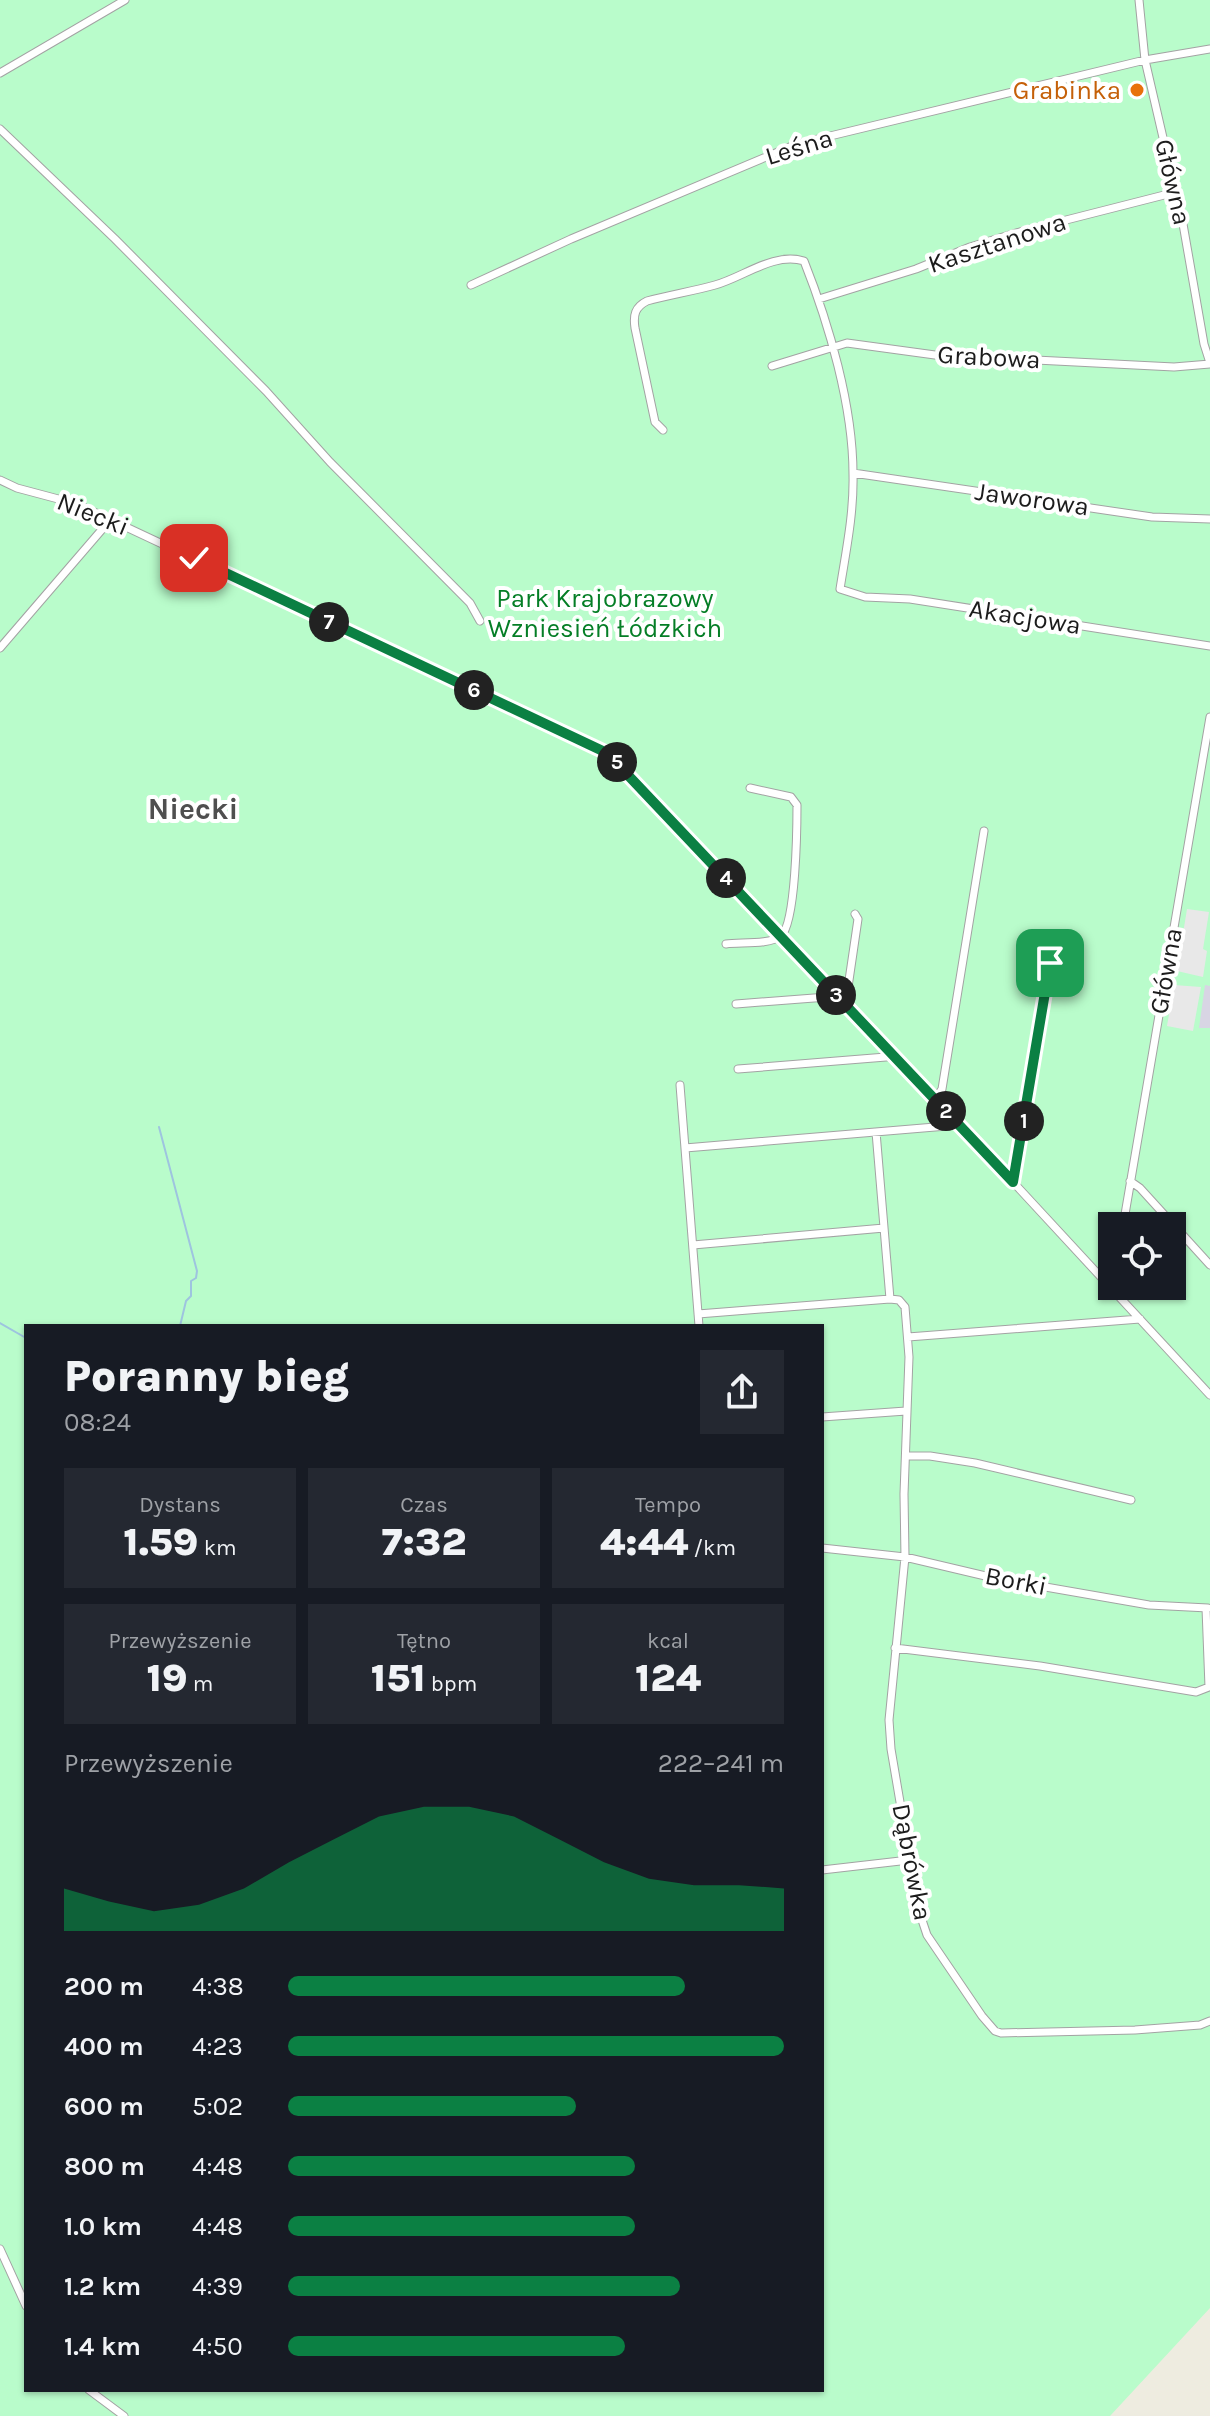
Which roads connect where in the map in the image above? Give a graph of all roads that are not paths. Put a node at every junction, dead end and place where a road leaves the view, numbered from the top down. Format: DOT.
graph roads {
  1 [pos="125,0"];
  2 [pos="1139,0"];
  3 [pos="1210,49"];
  4 [pos="1145,60"];
  5 [pos="0,73"];
  6 [pos="0,129"];
  7 [pos="1176,192"];
  8 [pos="471,285"];
  9 [pos="819,299"];
  10 [pos="831,346"];
  11 [pos="1210,364"];
  12 [pos="772,366"];
  13 [pos="663,430"];
  14 [pos="853,473"];
  15 [pos="0,480"];
  16 [pos="111,519"];
  17 [pos="1210,519"];
  18 [pos="480,621"];
  19 [pos="1210,646"];
  20 [pos="0,648"];
  21 [pos="1210,717"];
  22 [pos="750,788"];
  23 [pos="984,831"];
  24 [pos="855,914"];
  25 [pos="781,936"];
  26 [pos="726,944"];
  27 [pos="1050,963"];
  28 [pos="835,993"];
  29 [pos="841,1000"];
  30 [pos="736,1004"];
  31 [pos="893,1054"];
  32 [pos="738,1069"];
  33 [pos="680,1085"];
  34 [pos="935,1100"];
  35 [pos="957,1122"];
  36 [pos="876,1132"];
  37 [pos="685,1148"];
  38 [pos="1130,1181"];
  39 [pos="1013,1182"];
  40 [pos="1125,1212"];
  41 [pos="884,1228"];
  42 [pos="693,1245"];
  43 [pos="1210,1265"];
  44 [pos="1098,1271"];
  45 [pos="890,1299"];
  46 [pos="1124,1300"];
  47 [pos="698,1314"];
  48 [pos="1140,1319"];
  49 [pos="699,1324"];
  50 [pos="908,1337"];
  51 [pos="1210,1395"];
  52 [pos="906,1411"];
  53 [pos="824,1417"];
  54 [pos="906,1456"];
  55 [pos="1131,1500"];
  56 [pos="824,1548"];
  57 [pos="905,1557"];
  58 [pos="1208,1608"];
  59 [pos="895,1648"];
  60 [pos="909,1860"];
  61 [pos="824,1870"];
  62 [pos="1210,2021"];
  63 [pos="0,2249"];
  64 [pos="24,2302"];
  65 [pos="92,2392"];
  66 [pos="124,2416"];
  1 -- 5 [label="street"];
  2 -- 4 [label="street, Główna"];
  3 -- 4 [label="street, Leśna"];
  4 -- 7 [label="street, Główna"];
  4 -- 8 [label="street, Leśna"];
  6 -- 18 [label="street"];
  7 -- 9 [label="street, Kasztanowa"];
  7 -- 11 [label="street, Główna"];
  9 -- 10 [label="street"];
  9 -- 13 [label="street"];
  10 -- 11 [label="street, Grabowa"];
  10 -- 12 [label="street, Grabowa"];
  10 -- 14 [label="street"];
  14 -- 17 [label="street, Jaworowa"];
  14 -- 19 [label="street, Akacjowa"];
  15 -- 16 [label="street, Niecki"];
  16 -- 20 [label="street"];
  16 -- 25 [label="street, Niecki"];
  21 -- 38 [label="street, Główna"];
  22 -- 25 [label="street"];
  23 -- 34 [label="street"];
  24 -- 29 [label="street"];
  25 -- 26 [label="street"];
  25 -- 28 [label="street, Niecki"];
  27 -- 39 [label="street"];
  28 -- 29 [label="street, Niecki"];
  28 -- 30 [label="street"];
  29 -- 31 [label="street, Niecki"];
  31 -- 32 [label="street"];
  31 -- 34 [label="street, Niecki"];
  33 -- 37 [label="street"];
  34 -- 35 [label="street, Niecki"];
  35 -- 36 [label="street"];
  35 -- 39 [label="street, Niecki"];
  36 -- 37 [label="street"];
  36 -- 41 [label="street"];
  37 -- 42 [label="street"];
  38 -- 40 [label="street, Główna"];
  38 -- 43 [label="street"];
  39 -- 44 [label="street, Niecki"];
  41 -- 42 [label="street"];
  41 -- 45 [label="street"];
  42 -- 47 [label="street"];
  45 -- 47 [label="street"];
  45 -- 50 [label="street, Dąbrówka"];
  46 -- 48 [label="street, Niecki"];
  47 -- 49 [label="street"];
  48 -- 50 [label="street"];
  48 -- 51 [label="street, Niecki"];
  50 -- 52 [label="street, Dąbrówka"];
  52 -- 53 [label="street"];
  52 -- 54 [label="street, Dąbrówka"];
  54 -- 55 [label="street"];
  54 -- 57 [label="street, Dąbrówka"];
  56 -- 57 [label="street, Borki"];
  57 -- 58 [label="street, Borki"];
  57 -- 59 [label="street, Dąbrówka"];
  58 -- 59 [label="street"];
  59 -- 60 [label="street, Dąbrówka"];
  60 -- 61 [label="street"];
  60 -- 62 [label="street, Dąbrówka"];
  63 -- 64 [label="street"];
  65 -- 66 [label="street"];
}
